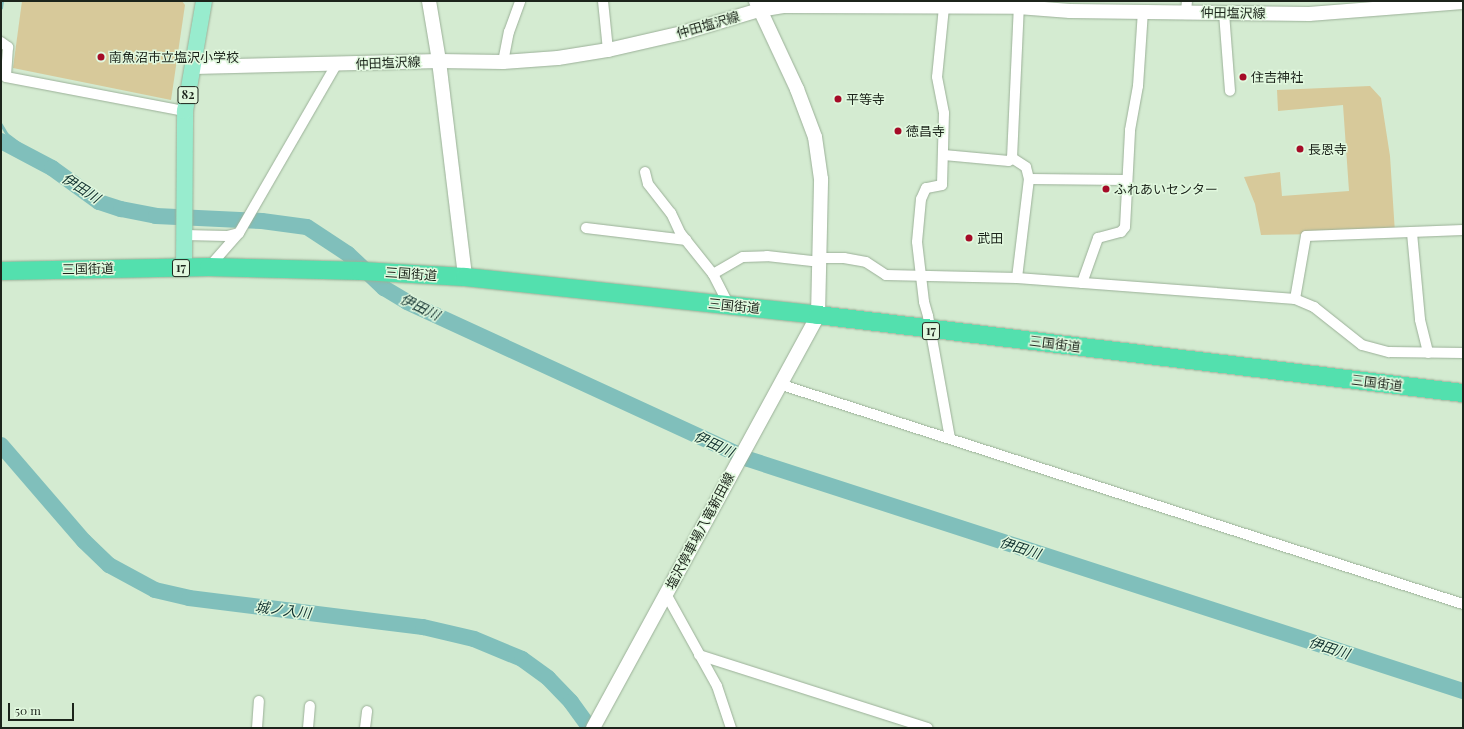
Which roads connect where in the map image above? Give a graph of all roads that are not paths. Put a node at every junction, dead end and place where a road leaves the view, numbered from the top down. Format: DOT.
graph roads {
  1 [pos="204,1"];
  2 [pos="429,1"];
  3 [pos="520,1"];
  4 [pos="603,1"];
  5 [pos="1463,2"];
  6 [pos="880,4"];
  7 [pos="1018,4"];
  8 [pos="757,5"];
  9 [pos="1071,6"];
  10 [pos="1351,6"];
  11 [pos="944,7"];
  12 [pos="1187,7"];
  13 [pos="1143,10"];
  14 [pos="1224,13"];
  15 [pos="2,43"];
  16 [pos="608,50"];
  17 [pos="439,61"];
  18 [pos="503,62"];
  19 [pos="336,64"];
  20 [pos="194,67"];
  21 [pos="1230,91"];
  22 [pos="185,111"];
  23 [pos="944,155"];
  24 [pos="1012,158"];
  25 [pos="645,172"];
  26 [pos="1029,179"];
  27 [pos="1126,180"];
  28 [pos="586,228"];
  29 [pos="1463,230"];
  30 [pos="1412,233"];
  31 [pos="239,234"];
  32 [pos="184,235"];
  33 [pos="686,240"];
  34 [pos="821,260"];
  35 [pos="209,267"];
  36 [pos="184,268"];
  37 [pos="713,274"];
  38 [pos="919,274"];
  39 [pos="1,275"];
  40 [pos="465,277"];
  41 [pos="1017,278"];
  42 [pos="1082,284"];
  43 [pos="1295,299"];
  44 [pos="729,306"];
  45 [pos="818,315"];
  46 [pos="930,330"];
  47 [pos="1428,353"];
  48 [pos="1463,353"];
  49 [pos="782,385"];
  50 [pos="1463,393"];
  51 [pos="950,438"];
  52 [pos="666,594"];
  53 [pos="1463,604"];
  54 [pos="700,655"];
  55 [pos="259,700"];
  56 [pos="310,706"];
  57 [pos="367,711"];
  58 [pos="257,728"];
  59 [pos="308,728"];
  60 [pos="365,728"];
  61 [pos="593,728"];
  62 [pos="731,728"];
  63 [pos="928,728"];
  1 -- 20 [label="main road, 82"];
  2 -- 17 [label="main road"];
  3 -- 18 [label="street"];
  4 -- 16 [label="street"];
  5 -- 10 [label="main road, 仲田塩沢線"];
  6 -- 8 [label="main road, 仲田塩沢線"];
  6 -- 11 [label="main road, 仲田塩沢線"];
  7 -- 9 [label="main road, 仲田塩沢線"];
  7 -- 11 [label="main road, 仲田塩沢線"];
  7 -- 24 [label="street"];
  8 -- 16 [label="main road, 仲田塩沢線"];
  8 -- 34 [label="main road"];
  9 -- 13 [label="main road, 仲田塩沢線"];
  10 -- 14 [label="main road, 仲田塩沢線"];
  11 -- 23 [label="street"];
  12 -- 13 [label="main road, 仲田塩沢線"];
  12 -- 14 [label="main road, 仲田塩沢線"];
  13 -- 27 [label="street"];
  14 -- 21 [label="street"];
  15 -- 22 [label="street"];
  16 -- 18 [label="main road, 仲田塩沢線"];
  17 -- 18 [label="main road, 仲田塩沢線"];
  17 -- 19 [label="main road, 仲田塩沢線"];
  17 -- 40 [label="main road"];
  19 -- 20 [label="main road, 仲田塩沢線"];
  19 -- 31 [label="street"];
  20 -- 22 [label="main road, 82"];
  22 -- 32 [label="main road, 82"];
  23 -- 24 [label="street"];
  23 -- 38 [label="street"];
  24 -- 26 [label="street"];
  25 -- 33 [label="street"];
  26 -- 27 [label="street"];
  26 -- 41 [label="street"];
  27 -- 42 [label="street"];
  28 -- 33 [label="street"];
  29 -- 30 [label="street"];
  30 -- 43 [label="street"];
  30 -- 47 [label="street"];
  31 -- 32 [label="street"];
  31 -- 35 [label="street"];
  32 -- 36 [label="main road, 82"];
  33 -- 37 [label="street"];
  34 -- 37 [label="street"];
  34 -- 38 [label="street"];
  34 -- 45 [label="main road"];
  35 -- 36 [label="highway, 三国街道 / 17"];
  35 -- 40 [label="highway, 三国街道 / 17"];
  36 -- 39 [label="highway, 三国街道 / 17"];
  37 -- 44 [label="street"];
  38 -- 41 [label="street"];
  38 -- 46 [label="street"];
  40 -- 44 [label="highway, 三国街道 / 17"];
  41 -- 42 [label="street"];
  42 -- 43 [label="street"];
  43 -- 47 [label="street"];
  44 -- 45 [label="highway, 三国街道 / 17"];
  45 -- 46 [label="highway, 三国街道 / 17"];
  45 -- 49 [label="main road, 塩沢停車場八竜新田線"];
  46 -- 50 [label="highway, 三国街道 / 17"];
  46 -- 51 [label="street"];
  47 -- 48 [label="street"];
  49 -- 51 [label="street"];
  49 -- 52 [label="main road, 塩沢停車場八竜新田線"];
  51 -- 53 [label="street"];
  52 -- 54 [label="street"];
  52 -- 61 [label="main road, 塩沢停車場八竜新田線"];
  54 -- 62 [label="street"];
  54 -- 63 [label="street"];
  55 -- 58 [label="street"];
  56 -- 59 [label="street"];
  57 -- 60 [label="street"];
}
